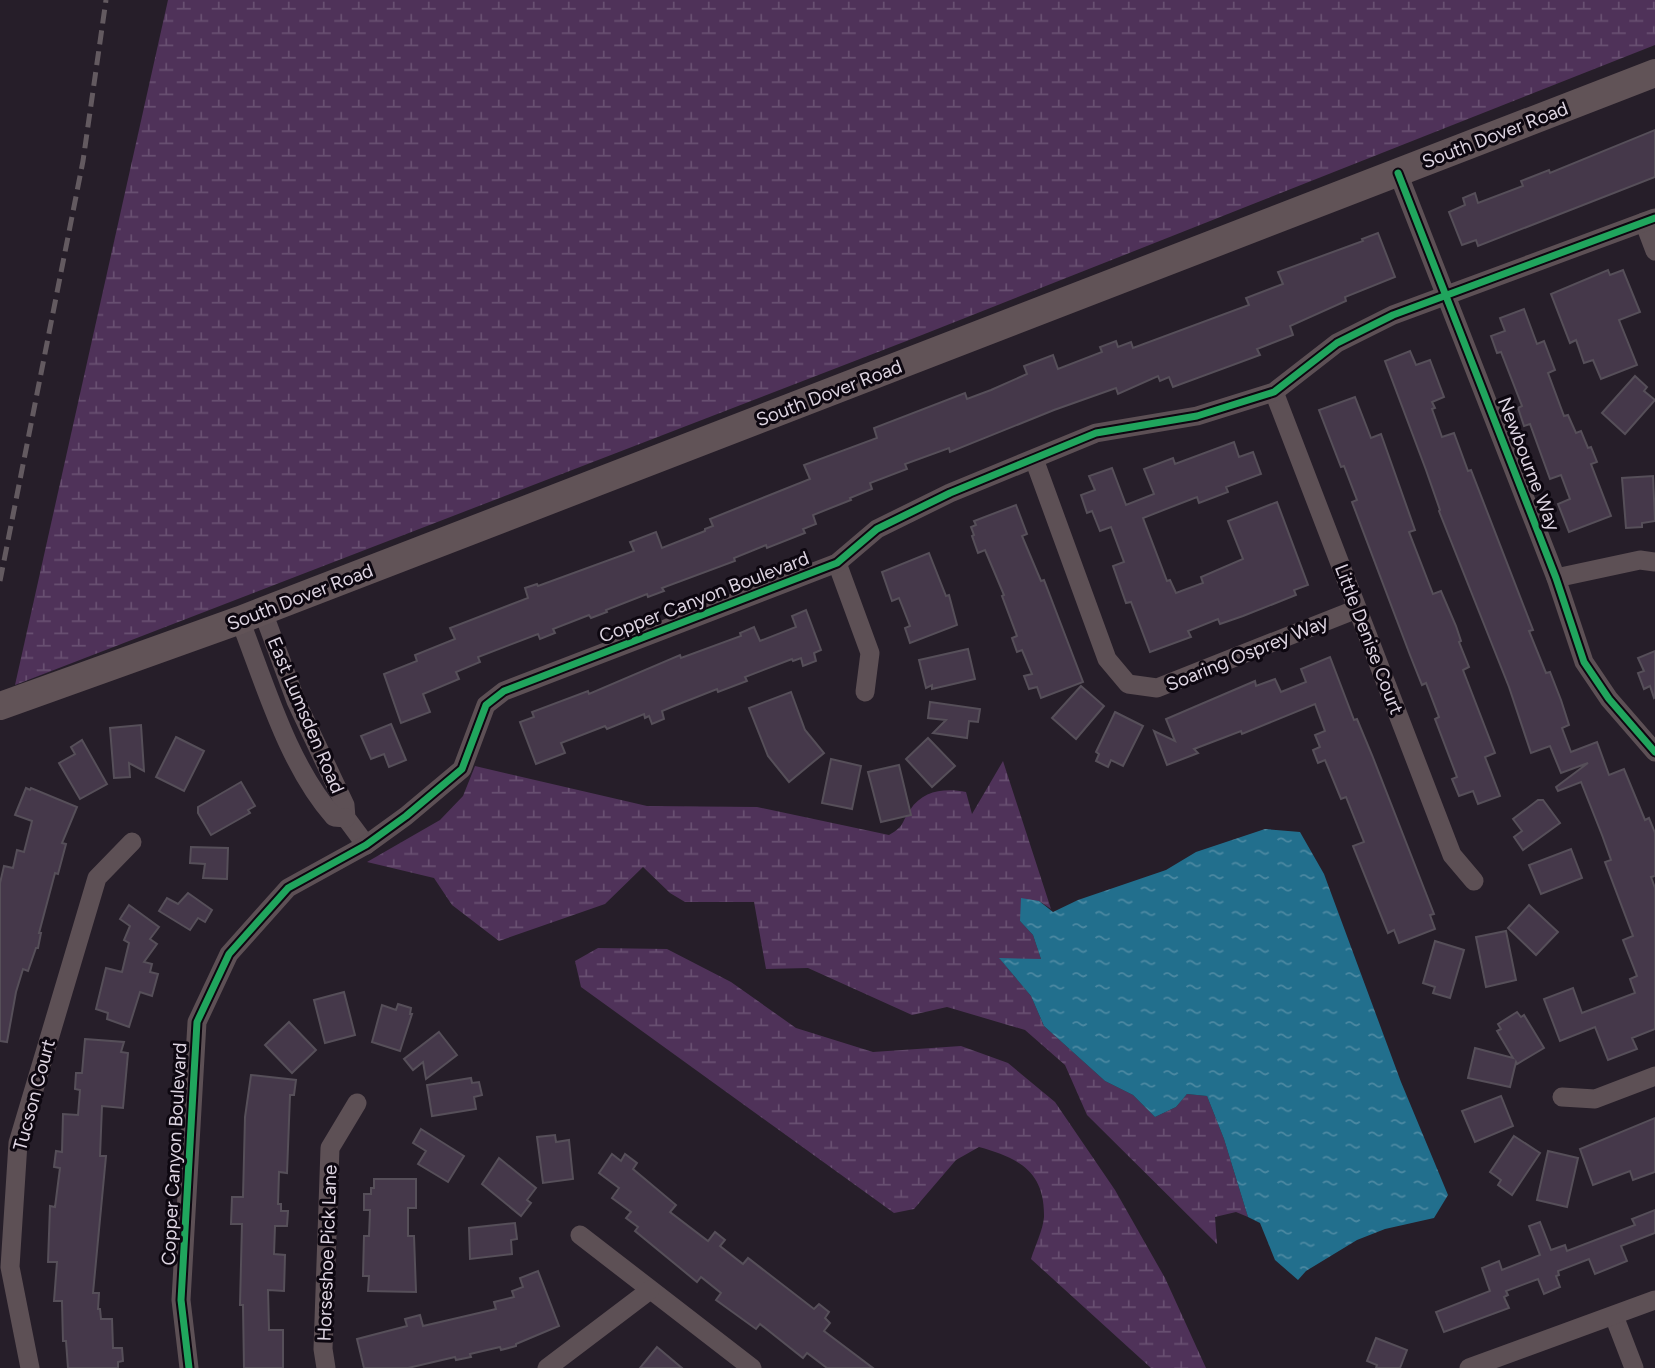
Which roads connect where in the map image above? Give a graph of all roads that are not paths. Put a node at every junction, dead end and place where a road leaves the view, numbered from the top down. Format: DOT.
graph roads {
  1 [pos="1655,73"];
  2 [pos="1398,173"];
  3 [pos="1649,220"];
  4 [pos="1655,251"];
  5 [pos="1447,296"];
  6 [pos="1274,392"];
  7 [pos="1034,459"];
  8 [pos="1655,562"];
  9 [pos="837,563"];
  10 [pos="1556,578"];
  11 [pos="1357,608"];
  12 [pos="251,616"];
  13 [pos="865,692"];
  14 [pos="0,706"];
  15 [pos="1655,752"];
  16 [pos="132,842"];
  17 [pos="366,845"];
  18 [pos="1474,881"];
  19 [pos="1655,1076"];
  20 [pos="1562,1097"];
  21 [pos="357,1103"];
  22 [pos="580,1236"];
  23 [pos="650,1290"];
  24 [pos="1655,1300"];
  25 [pos="1614,1316"];
  26 [pos="30,1368"];
  27 [pos="189,1368"];
  28 [pos="326,1368"];
  29 [pos="547,1368"];
  30 [pos="752,1368"];
  31 [pos="1469,1368"];
  32 [pos="1634,1368"];
  1 -- 2 [label="street, South Dover Road"];
  2 -- 5 [label="street, Newbourne Way"];
  2 -- 12 [label="street, South Dover Road"];
  3 -- 4 [label="street"];
  3 -- 5 [label="street, Copper Canyon Boulevard"];
  5 -- 6 [label="street, Copper Canyon Boulevard"];
  5 -- 10 [label="street, Newbourne Way"];
  6 -- 7 [label="street, Copper Canyon Boulevard"];
  6 -- 11 [label="street, Little Denise Court"];
  7 -- 9 [label="street, Copper Canyon Boulevard"];
  7 -- 11 [label="street, Soaring Osprey Way"];
  8 -- 10 [label="street"];
  9 -- 13 [label="street"];
  9 -- 17 [label="street, Copper Canyon Boulevard"];
  10 -- 15 [label="street, Newbourne Way"];
  11 -- 18 [label="street, Little Denise Court"];
  12 -- 14 [label="street, South Dover Road"];
  12 -- 17 [label="street, East Lumsden Road"];
  16 -- 26 [label="street, Tucson Court"];
  17 -- 27 [label="street, Copper Canyon Boulevard"];
  19 -- 20 [label="street"];
  21 -- 28 [label="street, Horseshoe Pick Lane"];
  22 -- 23 [label="street"];
  23 -- 29 [label="street"];
  23 -- 30 [label="street"];
  24 -- 25 [label="street"];
  25 -- 31 [label="street"];
  25 -- 32 [label="street"];
}
